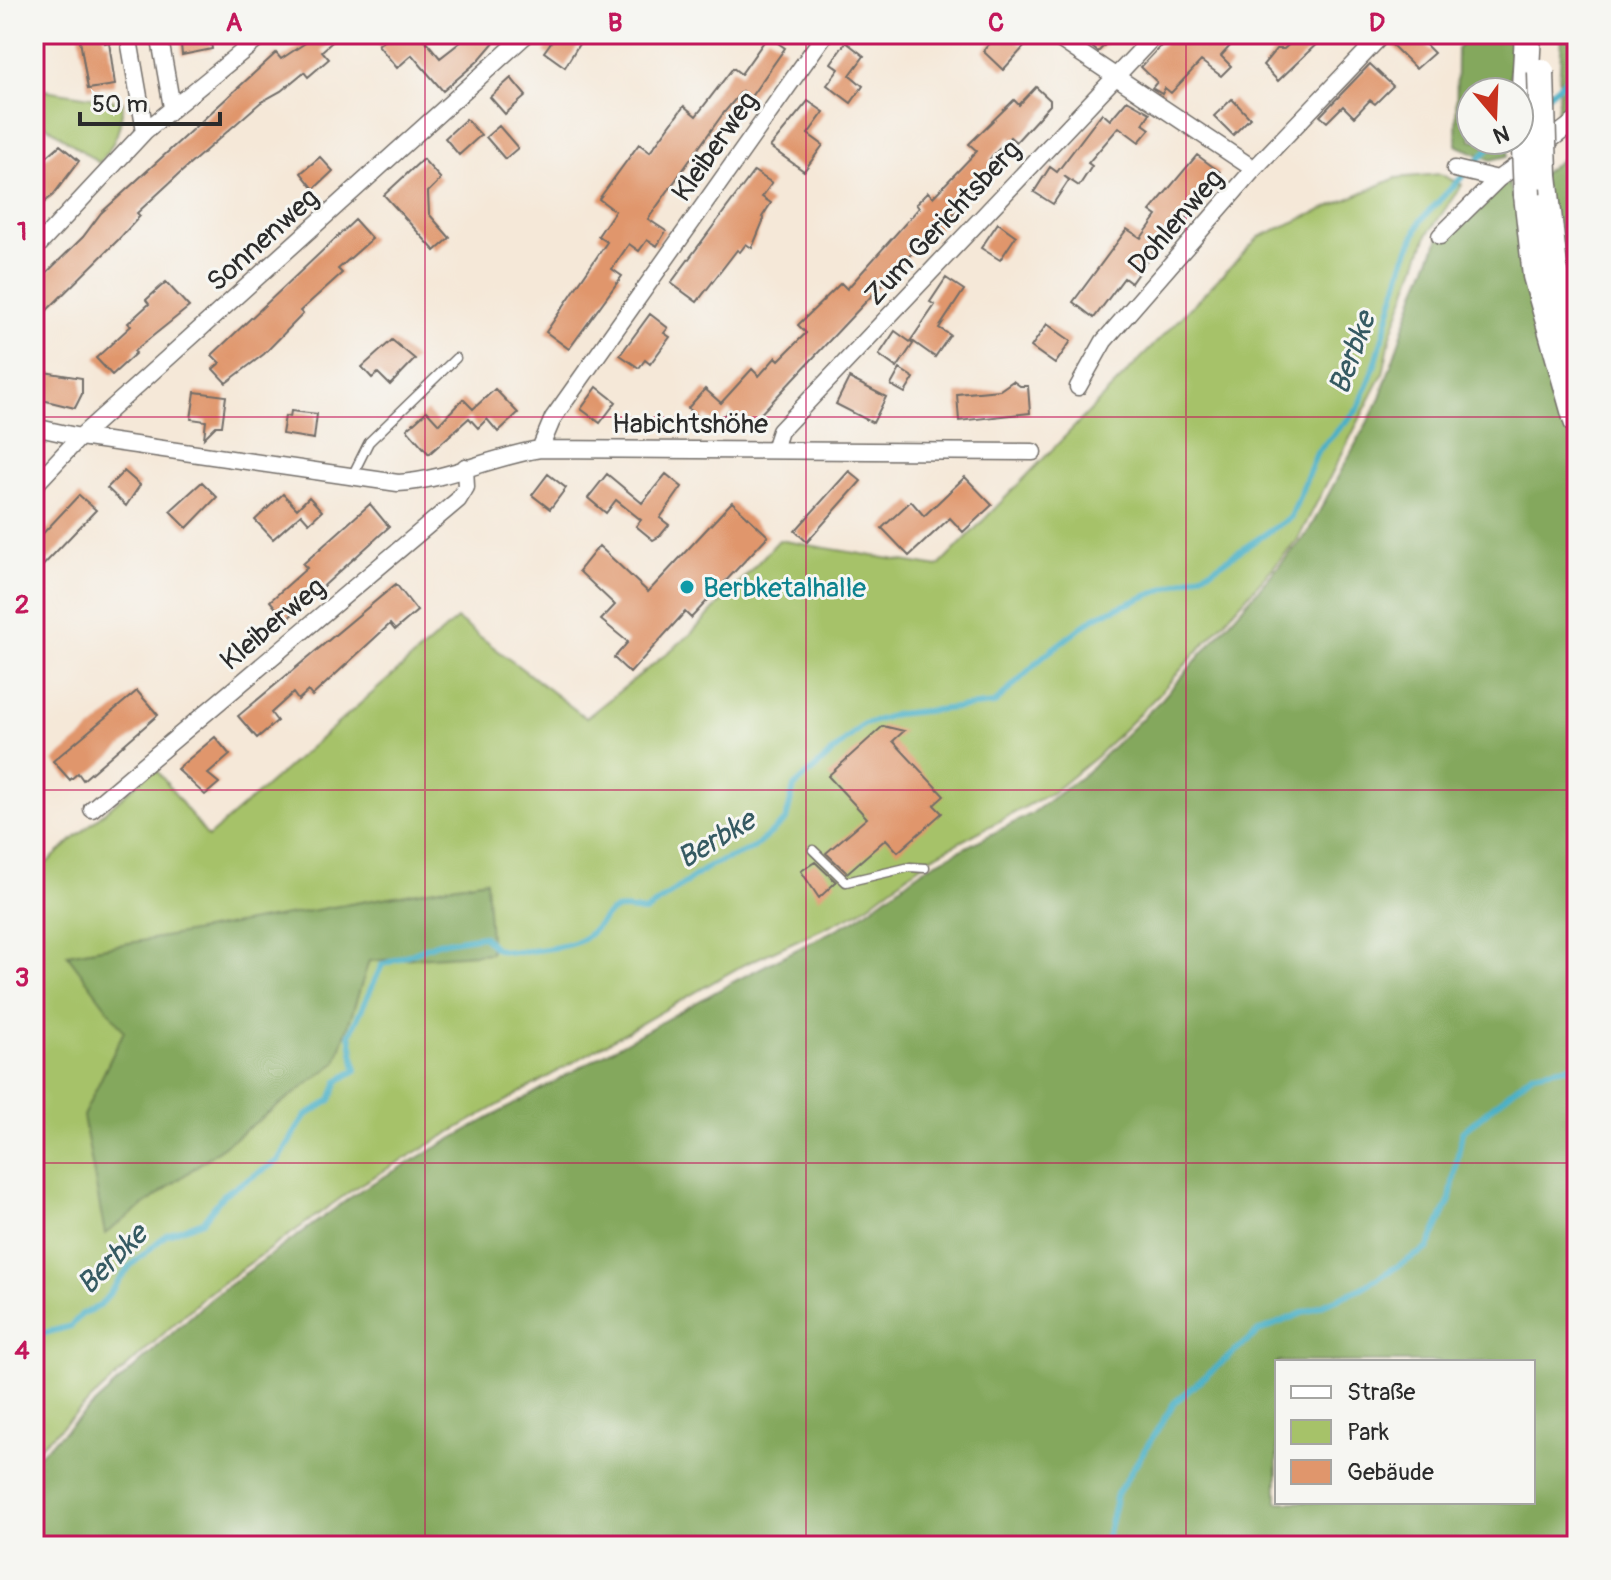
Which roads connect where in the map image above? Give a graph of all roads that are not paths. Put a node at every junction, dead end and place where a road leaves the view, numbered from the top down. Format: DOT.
graph roads {
  1 [pos="128,34"];
  2 [pos="159,34"];
  3 [pos="264,34"];
  4 [pos="527,34"];
  5 [pos="825,34"];
  6 [pos="1052,34"];
  7 [pos="1156,34"];
  8 [pos="1383,34"];
  9 [pos="1528,34"];
  10 [pos="1546,34"];
  11 [pos="1115,77"];
  12 [pos="172,107"];
  13 [pos="1577,120"];
  14 [pos="145,131"];
  15 [pos="1254,169"];
  16 [pos="1455,169"];
  17 [pos="1498,179"];
  18 [pos="1536,185"];
  19 [pos="1440,236"];
  20 [pos="34,250"];
  21 [pos="1577,346"];
  22 [pos="456,358"];
  23 [pos="1078,387"];
  24 [pos="1577,421"];
  25 [pos="34,427"];
  26 [pos="80,437"];
  27 [pos="540,449"];
  28 [pos="774,449"];
  29 [pos="1033,452"];
  30 [pos="465,467"];
  31 [pos="352,476"];
  32 [pos="34,486"];
  33 [pos="92,809"];
  34 [pos="813,850"];
  35 [pos="925,868"];
  1 -- 14 [label="street"];
  2 -- 12 [label="street"];
  3 -- 12 [label="street"];
  4 -- 26 [label="street, Sonnenweg"];
  5 -- 27 [label="street, Kleiberweg"];
  6 -- 11 [label="street, Dohlenweg"];
  7 -- 11 [label="street, Zum Gerichtsberg"];
  8 -- 15 [label="street"];
  9 -- 18 [label="main road, bridge"];
  10 -- 18 [label="main road, bridge"];
  11 -- 15 [label="street, Dohlenweg"];
  11 -- 28 [label="street, Zum Gerichtsberg"];
  12 -- 14 [label="street"];
  13 -- 17 [label="street"];
  14 -- 20 [label="street"];
  15 -- 23 [label="street, Dohlenweg"];
  16 -- 17 [label="street"];
  17 -- 19 [label="street"];
  18 -- 21 [label="main road"];
  18 -- 24 [label="main road"];
  22 -- 31 [label="lane"];
  25 -- 26 [label="street, Habichtshöhe"];
  26 -- 31 [label="street, Habichtshöhe"];
  26 -- 32 [label="street, Sonnenweg"];
  27 -- 28 [label="street, Habichtshöhe"];
  27 -- 30 [label="street, Habichtshöhe"];
  28 -- 29 [label="street, Habichtshöhe"];
  30 -- 31 [label="street, Habichtshöhe"];
  30 -- 33 [label="street, Kleiberweg"];
  34 -- 35 [label="lane"];
}
